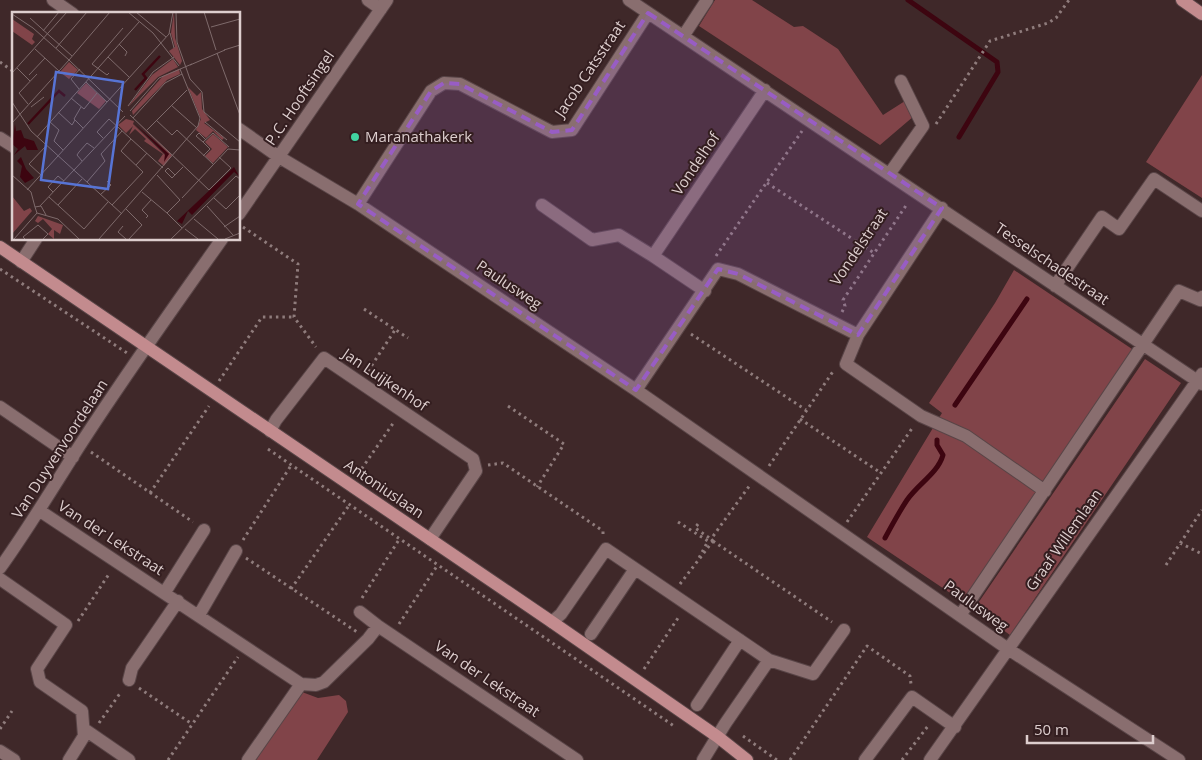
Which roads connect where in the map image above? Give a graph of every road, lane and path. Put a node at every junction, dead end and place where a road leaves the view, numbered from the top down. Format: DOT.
graph roads {
  1 [pos="54,0"];
  2 [pos="368,0"];
  3 [pos="629,0"];
  4 [pos="707,0"];
  5 [pos="1069,0"];
  6 [pos="1182,0"];
  7 [pos="384,4"];
  8 [pos="70,12"];
  9 [pos="648,13"];
  10 [pos="1202,14"];
  11 [pos="684,36"];
  12 [pos="0,62"];
  13 [pos="12,71"];
  14 [pos="901,81"];
  15 [pos="765,90"];
  16 [pos="810,120"];
  17 [pos="923,126"];
  18 [pos="240,130"];
  19 [pos="0,138"];
  20 [pos="12,146"];
  21 [pos="279,157"];
  22 [pos="890,173"];
  23 [pos="767,183"];
  24 [pos="916,191"];
  25 [pos="358,204"];
  26 [pos="542,206"];
  27 [pos="942,208"];
  28 [pos="1202,211"];
  29 [pos="240,213"];
  30 [pos="240,225"];
  31 [pos="35,240"];
  32 [pos="221,240"];
  33 [pos="0,247"];
  34 [pos="874,253"];
  35 [pos="653,256"];
  36 [pos="21,262"];
  37 [pos="0,269"];
  38 [pos="718,269"];
  39 [pos="1055,286"];
  40 [pos="704,291"];
  41 [pos="1202,298"];
  42 [pos="364,309"];
  43 [pos="294,317"];
  44 [pos="836,322"];
  45 [pos="680,327"];
  46 [pos="395,330"];
  47 [pos="858,335"];
  48 [pos="408,338"];
  49 [pos="1143,346"];
  50 [pos="146,347"];
  51 [pos="324,358"];
  52 [pos="137,360"];
  53 [pos="846,364"];
  54 [pos="1200,379"];
  55 [pos="360,383"];
  56 [pos="636,390"];
  57 [pos="214,394"];
  58 [pos="201,403"];
  59 [pos="508,406"];
  60 [pos="0,407"];
  61 [pos="208,408"];
  62 [pos="806,410"];
  63 [pos="401,411"];
  64 [pos="216,413"];
  65 [pos="921,416"];
  66 [pos="800,419"];
  67 [pos="270,431"];
  68 [pos="262,445"];
  69 [pos="300,452"];
  70 [pos="73,456"];
  71 [pos="291,465"];
  72 [pos="475,466"];
  73 [pos="881,473"];
  74 [pos="759,475"];
  75 [pos="537,487"];
  76 [pos="355,488"];
  77 [pos="1045,491"];
  78 [pos="150,493"];
  79 [pos="350,505"];
  80 [pos="1202,510"];
  81 [pos="40,511"];
  82 [pos="678,522"];
  83 [pos="698,524"];
  84 [pos="409,525"];
  85 [pos="204,530"];
  86 [pos="841,532"];
  87 [pos="430,539"];
  88 [pos="399,540"];
  89 [pos="712,540"];
  90 [pos="1180,543"];
  91 [pos="606,549"];
  92 [pos="236,552"];
  93 [pos="1202,554"];
  94 [pos="699,558"];
  95 [pos="117,561"];
  96 [pos="1166,565"];
  97 [pos="437,566"];
  98 [pos="0,568"];
  99 [pos="636,569"];
  100 [pos="0,579"];
  101 [pos="291,589"];
  102 [pos="165,592"];
  103 [pos="673,594"];
  104 [pos="178,600"];
  105 [pos="687,604"];
  106 [pos="360,612"];
  107 [pos="961,614"];
  108 [pos="199,615"];
  109 [pos="552,622"];
  110 [pos="66,625"];
  111 [pos="378,626"];
  112 [pos="844,630"];
  113 [pos="592,634"];
  114 [pos="392,635"];
  115 [pos="740,640"];
  116 [pos="245,647"];
  117 [pos="1008,649"];
  118 [pos="769,660"];
  119 [pos="644,669"];
  120 [pos="129,680"];
  121 [pos="301,684"];
  122 [pos="912,697"];
  123 [pos="697,705"];
  124 [pos="12,711"];
  125 [pos="192,724"];
  126 [pos="955,727"];
  127 [pos="0,729"];
  128 [pos="677,729"];
  129 [pos="84,730"];
  130 [pos="718,737"];
  131 [pos="0,751"];
  132 [pos="76,758"];
  133 [pos="14,760"];
  134 [pos="129,760"];
  135 [pos="168,760"];
  136 [pos="248,760"];
  137 [pos="577,760"];
  138 [pos="703,760"];
  139 [pos="747,760"];
  140 [pos="790,760"];
  141 [pos="866,760"];
  142 [pos="930,760"];
  143 [pos="1179,760"];
  1 -- 8 [label="street"];
  2 -- 7 [label="street"];
  3 -- 9 [label="street, Tesselschadestraat"];
  4 -- 11 [label="street"];
  5 -- 17 [label="path"];
  6 -- 10 [label="main road"];
  7 -- 21 [label="street, P.C. Hooftsingel"];
  9 -- 11 [label="street, Tesselschadestraat"];
  9 -- 25 [label="street, Jacob Catsstraat"];
  11 -- 15 [label="street, Tesselschadestraat"];
  12 -- 13 [label="path"];
  14 -- 17 [label="street"];
  15 -- 16 [label="street, Tesselschadestraat"];
  15 -- 35 [label="street, Vondelhof"];
  16 -- 22 [label="street, Tesselschadestraat"];
  16 -- 23 [label="path"];
  17 -- 22 [label="street"];
  18 -- 21 [label="street, Paulusweg"];
  19 -- 20 [label="street"];
  21 -- 25 [label="street, Paulusweg"];
  21 -- 29 [label="street, P.C. Hooftsingel"];
  22 -- 24 [label="street, Tesselschadestraat"];
  23 -- 34 [label="path"];
  23 -- 38 [label="path"];
  24 -- 27 [label="street, Tesselschadestraat"];
  24 -- 34 [label="path, Vondelstraat"];
  25 -- 56 [label="street, Paulusweg"];
  26 -- 35 [label="street"];
  27 -- 39 [label="street, Tesselschadestraat"];
  27 -- 47 [label="street"];
  28 -- 39 [label="street"];
  30 -- 43 [label="path"];
  31 -- 36 [label="street"];
  32 -- 50 [label="street"];
  33 -- 36 [label="main road, Antoniuslaan"];
  34 -- 44 [label="path, Vondelstraat"];
  35 -- 40 [label="street"];
  36 -- 50 [label="main road, Antoniuslaan"];
  37 -- 52 [label="path"];
  38 -- 40 [label="street"];
  38 -- 44 [label="street"];
  39 -- 49 [label="street, Tesselschadestraat"];
  40 -- 45 [label="street"];
  41 -- 49 [label="street"];
  42 -- 46 [label="path"];
  43 -- 51 [label="path"];
  43 -- 57 [label="path"];
  44 -- 47 [label="street"];
  45 -- 56 [label="street"];
  45 -- 62 [label="path"];
  46 -- 48 [label="path"];
  46 -- 55 [label="path"];
  47 -- 53 [label="street"];
  49 -- 54 [label="street, Tesselschadestraat"];
  49 -- 77 [label="street"];
  50 -- 52 [label="street, Van Duyvenvoordelaan"];
  50 -- 57 [label="main road, Antoniuslaan"];
  51 -- 55 [label="street, Jan Luijkenhof"];
  51 -- 67 [label="street, Jan Luijkenhof"];
  52 -- 70 [label="street, Van Duyvenvoordelaan"];
  53 -- 62 [label="path"];
  53 -- 65 [label="street"];
  54 -- 117 [label="street, Graaf Willemlaan"];
  55 -- 63 [label="street, Jan Luijkenhof"];
  56 -- 74 [label="street, Paulusweg"];
  57 -- 61 [label="path"];
  57 -- 67 [label="main road, Antoniuslaan"];
  58 -- 61 [label="path"];
  59 -- 75 [label="path"];
  60 -- 70 [label="street"];
  61 -- 64 [label="path"];
  61 -- 78 [label="path"];
  62 -- 66 [label="path"];
  63 -- 72 [label="street, Jan Luijkenhof"];
  63 -- 76 [label="path"];
  65 -- 73 [label="path"];
  65 -- 77 [label="street"];
  66 -- 73 [label="path"];
  66 -- 74 [label="path"];
  67 -- 69 [label="main road, Antoniuslaan"];
  68 -- 71 [label="path"];
  69 -- 71 [label="path"];
  69 -- 76 [label="main road, Antoniuslaan"];
  70 -- 81 [label="street, Van Duyvenvoordelaan"];
  71 -- 79 [label="path"];
  71 -- 92 [label="path"];
  72 -- 75 [label="path"];
  72 -- 87 [label="street"];
  73 -- 86 [label="path"];
  74 -- 86 [label="street, Paulusweg"];
  74 -- 89 [label="path"];
  75 -- 91 [label="path"];
  76 -- 79 [label="path"];
  76 -- 84 [label="main road, Antoniuslaan"];
  77 -- 107 [label="street"];
  79 -- 88 [label="path"];
  79 -- 101 [label="path"];
  80 -- 90 [label="path"];
  81 -- 95 [label="street, Van der Lekstraat"];
  81 -- 98 [label="street, Van Duyvenvoordelaan"];
  82 -- 94 [label="path"];
  83 -- 89 [label="path"];
  84 -- 87 [label="main road, Antoniuslaan"];
  84 -- 88 [label="path"];
  85 -- 102 [label="street, Van der Lekstraat"];
  86 -- 107 [label="street, Paulusweg"];
  87 -- 109 [label="main road, Antoniuslaan"];
  88 -- 97 [label="path"];
  88 -- 106 [label="path"];
  89 -- 94 [label="path"];
  89 -- 112 [label="path"];
  90 -- 93 [label="path"];
  90 -- 96 [label="path"];
  91 -- 99 [label="street"];
  91 -- 109 [label="street"];
  92 -- 108 [label="street"];
  94 -- 103 [label="path"];
  95 -- 102 [label="street, Van der Lekstraat"];
  95 -- 110 [label="path"];
  97 -- 114 [label="path"];
  97 -- 128 [label="path"];
  99 -- 103 [label="street"];
  99 -- 113 [label="street"];
  100 -- 110 [label="street"];
  102 -- 104 [label="street, Van der Lekstraat"];
  103 -- 105 [label="street"];
  104 -- 108 [label="street, Van der Lekstraat"];
  104 -- 120 [label="street"];
  105 -- 115 [label="street"];
  105 -- 119 [label="path"];
  106 -- 111 [label="street, Van der Lekstraat"];
  107 -- 117 [label="street, Paulusweg"];
  108 -- 116 [label="street, Van der Lekstraat"];
  109 -- 130 [label="main road, Antoniuslaan"];
  110 -- 129 [label="street"];
  111 -- 114 [label="street, Van der Lekstraat"];
  111 -- 121 [label="street"];
  112 -- 118 [label="street"];
  114 -- 137 [label="street, Van der Lekstraat"];
  115 -- 118 [label="street"];
  115 -- 123 [label="street"];
  116 -- 121 [label="street, Van der Lekstraat"];
  116 -- 125 [label="path"];
  117 -- 126 [label="street, Graaf Willemlaan"];
  117 -- 143 [label="street, Paulusweg"];
  118 -- 130 [label="street"];
  120 -- 125 [label="path"];
  120 -- 129 [label="path"];
  121 -- 136 [label="street"];
  122 -- 126 [label="street"];
  122 -- 140 [label="path"];
  122 -- 141 [label="street"];
  124 -- 127 [label="path"];
  125 -- 135 [label="path"];
  126 -- 142 [label="street, Graaf Willemlaan"];
  129 -- 132 [label="street"];
  129 -- 134 [label="street"];
  130 -- 138 [label="street"];
  130 -- 139 [label="main road, Antoniuslaan"];
  131 -- 133 [label="street"];
}
